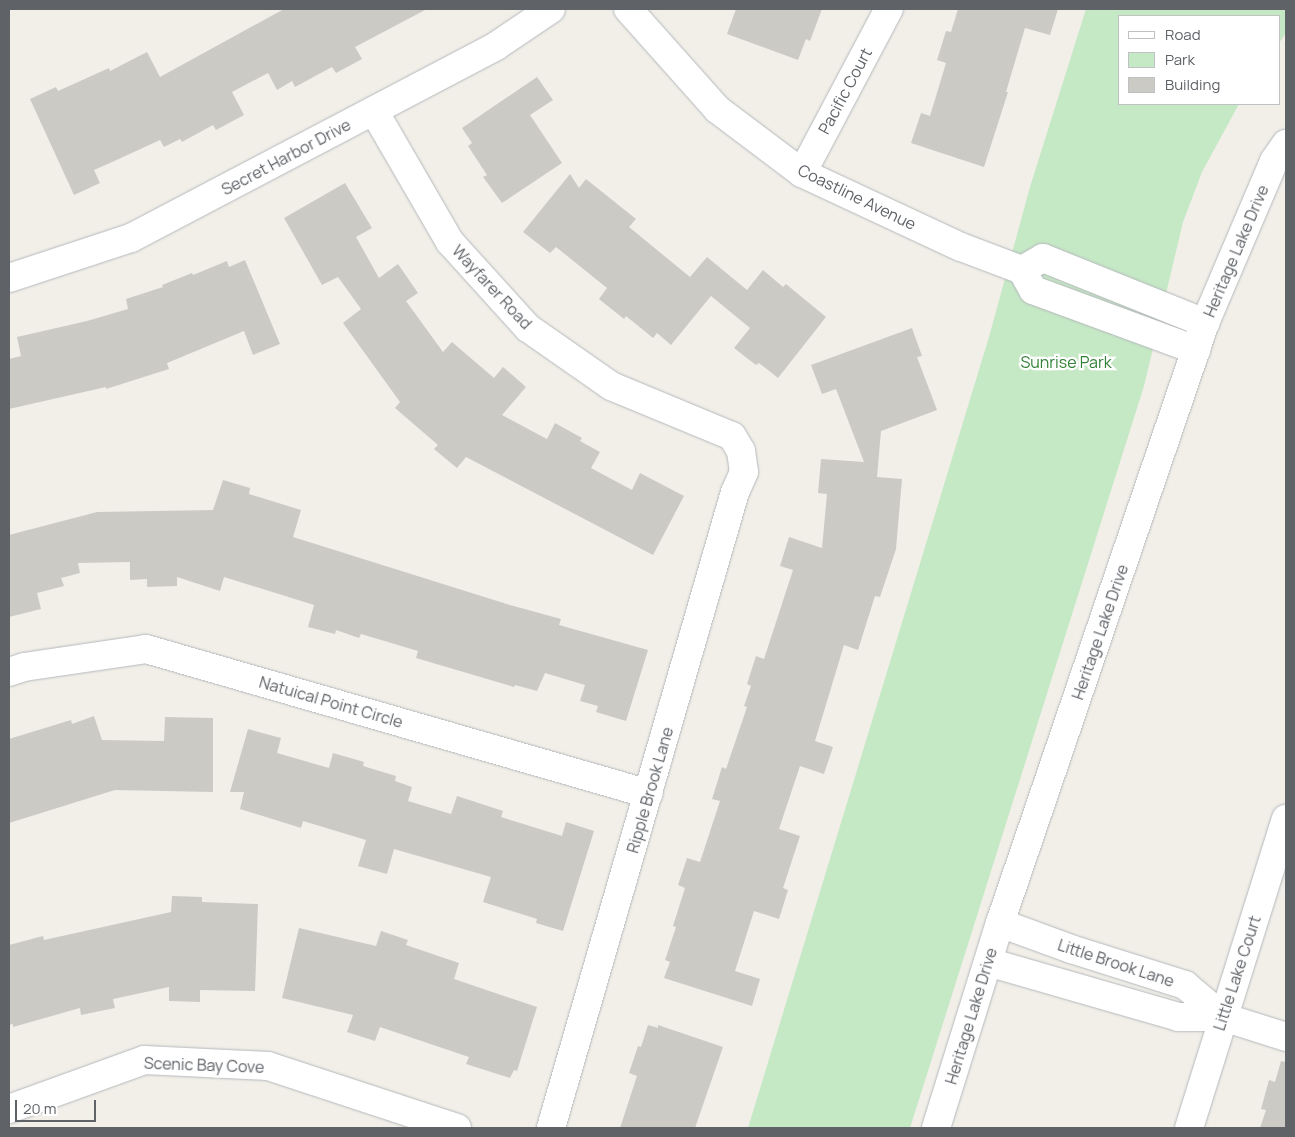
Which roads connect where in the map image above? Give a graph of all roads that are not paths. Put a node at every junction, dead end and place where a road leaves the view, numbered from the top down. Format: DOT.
graph roads {
  1 [pos="550,9"];
  2 [pos="628,9"];
  3 [pos="889,9"];
  4 [pos="374,111"];
  5 [pos="1286,144"];
  6 [pos="802,173"];
  7 [pos="1022,270"];
  8 [pos="9,278"];
  9 [pos="1206,323"];
  10 [pos="1196,350"];
  11 [pos="741,451"];
  12 [pos="9,672"];
  13 [pos="649,794"];
  14 [pos="1286,819"];
  15 [pos="1000,923"];
  16 [pos="988,962"];
  17 [pos="1223,1017"];
  18 [pos="1286,1037"];
  19 [pos="9,1109"];
  20 [pos="457,1128"];
  21 [pos="551,1128"];
  22 [pos="936,1128"];
  23 [pos="1188,1128"];
  1 -- 4 [label="street, Secret Harbor Drive"];
  2 -- 6 [label="street, Coastline Avenue"];
  3 -- 6 [label="street, Pacific Court"];
  4 -- 8 [label="street, Secret Harbor Drive"];
  4 -- 11 [label="street, Wayfarer Road"];
  5 -- 9 [label="street, Heritage Lake Drive"];
  6 -- 7 [label="street, Coastline Avenue"];
  7 -- 9 [label="street"];
  7 -- 10 [label="street"];
  9 -- 10 [label="street, Heritage Lake Drive"];
  10 -- 15 [label="street, Heritage Lake Drive"];
  11 -- 13 [label="street, Ripple Brook Lane"];
  12 -- 13 [label="street, Natuical Point Circle"];
  13 -- 21 [label="street, Ripple Brook Lane"];
  14 -- 17 [label="street, Little Lake Court"];
  15 -- 16 [label="street, Heritage Lake Drive"];
  15 -- 17 [label="street, Little Brook Lane"];
  16 -- 17 [label="street, Little Brook Lane"];
  16 -- 22 [label="street, Heritage Lake Drive"];
  17 -- 18 [label="street, Little Brook Lane"];
  17 -- 23 [label="street, Little Lake Court"];
  19 -- 20 [label="street, Scenic Bay Cove"];
}
